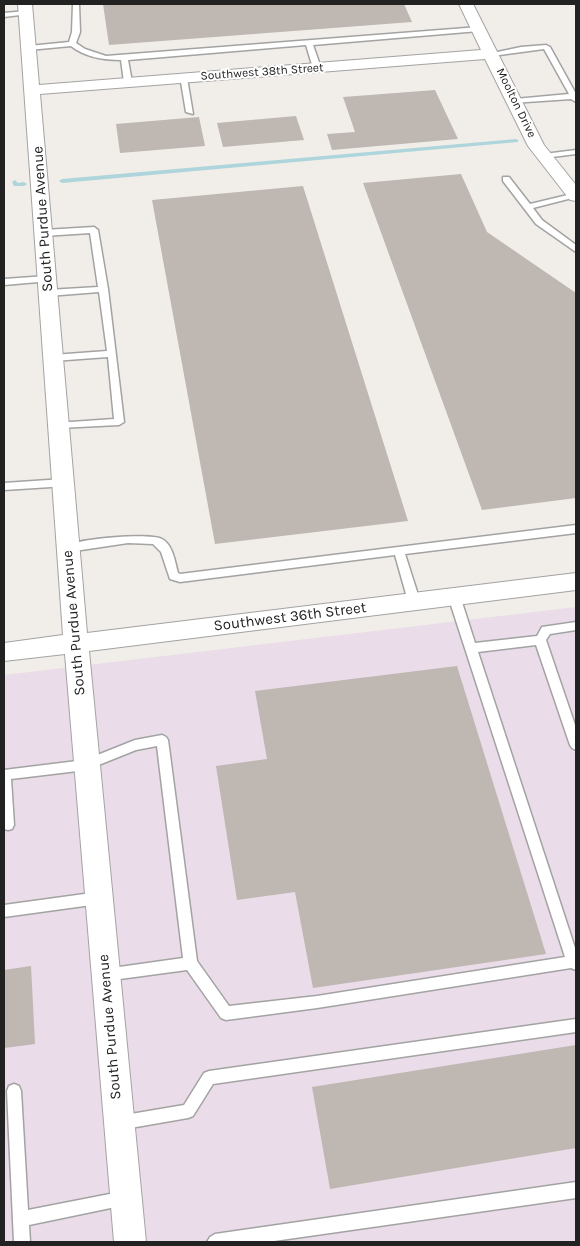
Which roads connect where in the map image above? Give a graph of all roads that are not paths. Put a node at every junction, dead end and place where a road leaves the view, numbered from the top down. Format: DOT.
graph roads {
  1 [pos="76,4"];
  2 [pos="466,4"];
  3 [pos="18,11"];
  4 [pos="480,30"];
  5 [pos="309,43"];
  6 [pos="72,44"];
  7 [pos="29,48"];
  8 [pos="492,54"];
  9 [pos="124,58"];
  10 [pos="317,68"];
  11 [pos="182,78"];
  12 [pos="128,82"];
  13 [pos="32,90"];
  14 [pos="575,98"];
  15 [pos="515,101"];
  16 [pos="190,112"];
  17 [pos="576,152"];
  18 [pos="544,156"];
  19 [pos="506,179"];
  20 [pos="576,196"];
  21 [pos="528,207"];
  22 [pos="44,233"];
  23 [pos="576,249"];
  24 [pos="4,282"];
  25 [pos="48,286"];
  26 [pos="104,289"];
  27 [pos="112,354"];
  28 [pos="53,358"];
  29 [pos="59,425"];
  30 [pos="63,483"];
  31 [pos="4,488"];
  32 [pos="576,529"];
  33 [pos="68,548"];
  34 [pos="399,551"];
  35 [pos="576,581"];
  36 [pos="454,596"];
  37 [pos="414,601"];
  38 [pos="576,626"];
  39 [pos="540,640"];
  40 [pos="76,643"];
  41 [pos="472,648"];
  42 [pos="4,652"];
  43 [pos="576,745"];
  44 [pos="86,765"];
  45 [pos="5,775"];
  46 [pos="8,825"];
  47 [pos="99,898"];
  48 [pos="4,911"];
  49 [pos="190,963"];
  50 [pos="575,963"];
  51 [pos="105,975"];
  52 [pos="576,1025"];
  53 [pos="14,1091"];
  54 [pos="119,1123"];
  55 [pos="576,1190"];
  56 [pos="126,1199"];
  57 [pos="21,1219"];
  58 [pos="22,1242"];
  59 [pos="130,1242"];
  60 [pos="214,1242"];
  1 -- 6 [label="lane"];
  2 -- 4 [label="street, Moolton Drive"];
  3 -- 7 [label="street, South Purdue Avenue"];
  4 -- 5 [label="lane"];
  4 -- 8 [label="street, Moolton Drive"];
  5 -- 9 [label="lane"];
  5 -- 10 [label="lane"];
  6 -- 7 [label="lane"];
  6 -- 9 [label="lane"];
  7 -- 13 [label="street, South Purdue Avenue"];
  8 -- 10 [label="street, Southwest 38th Street"];
  8 -- 14 [label="lane"];
  8 -- 15 [label="street, Moolton Drive"];
  9 -- 12 [label="lane"];
  10 -- 11 [label="street, Southwest 38th Street"];
  11 -- 12 [label="street, Southwest 38th Street"];
  11 -- 16 [label="lane"];
  12 -- 13 [label="street, Southwest 38th Street"];
  13 -- 22 [label="street, South Purdue Avenue"];
  14 -- 15 [label="lane"];
  15 -- 18 [label="street, Moolton Drive"];
  17 -- 18 [label="lane"];
  18 -- 20 [label="street, Moolton Drive"];
  19 -- 21 [label="lane"];
  20 -- 21 [label="lane"];
  21 -- 23 [label="lane"];
  22 -- 25 [label="street, South Purdue Avenue"];
  22 -- 26 [label="lane"];
  24 -- 25 [label="lane"];
  25 -- 26 [label="lane"];
  25 -- 28 [label="street, South Purdue Avenue"];
  26 -- 27 [label="lane"];
  27 -- 28 [label="lane"];
  27 -- 29 [label="lane"];
  28 -- 29 [label="street, South Purdue Avenue"];
  29 -- 30 [label="street, South Purdue Avenue"];
  30 -- 31 [label="lane"];
  30 -- 33 [label="street, South Purdue Avenue"];
  32 -- 34 [label="lane"];
  33 -- 34 [label="lane"];
  33 -- 40 [label="street, South Purdue Avenue"];
  34 -- 37 [label="lane"];
  35 -- 36 [label="street, Southwest 36th Street"];
  36 -- 37 [label="street, Southwest 36th Street"];
  36 -- 41 [label="lane"];
  37 -- 40 [label="street, Southwest 36th Street"];
  38 -- 39 [label="lane"];
  39 -- 41 [label="lane"];
  39 -- 43 [label="lane"];
  40 -- 42 [label="street, Southwest 36th Street"];
  40 -- 44 [label="street, South Purdue Avenue"];
  41 -- 50 [label="lane"];
  44 -- 45 [label="lane"];
  44 -- 47 [label="street, South Purdue Avenue"];
  44 -- 49 [label="lane"];
  45 -- 46 [label="lane"];
  47 -- 48 [label="lane"];
  47 -- 51 [label="street, South Purdue Avenue"];
  49 -- 50 [label="lane"];
  49 -- 51 [label="lane"];
  51 -- 54 [label="street, South Purdue Avenue"];
  52 -- 54 [label="lane"];
  53 -- 57 [label="lane"];
  54 -- 56 [label="street, South Purdue Avenue"];
  55 -- 60 [label="lane"];
  56 -- 57 [label="lane"];
  56 -- 59 [label="street, South Purdue Avenue"];
  57 -- 58 [label="lane"];
}
